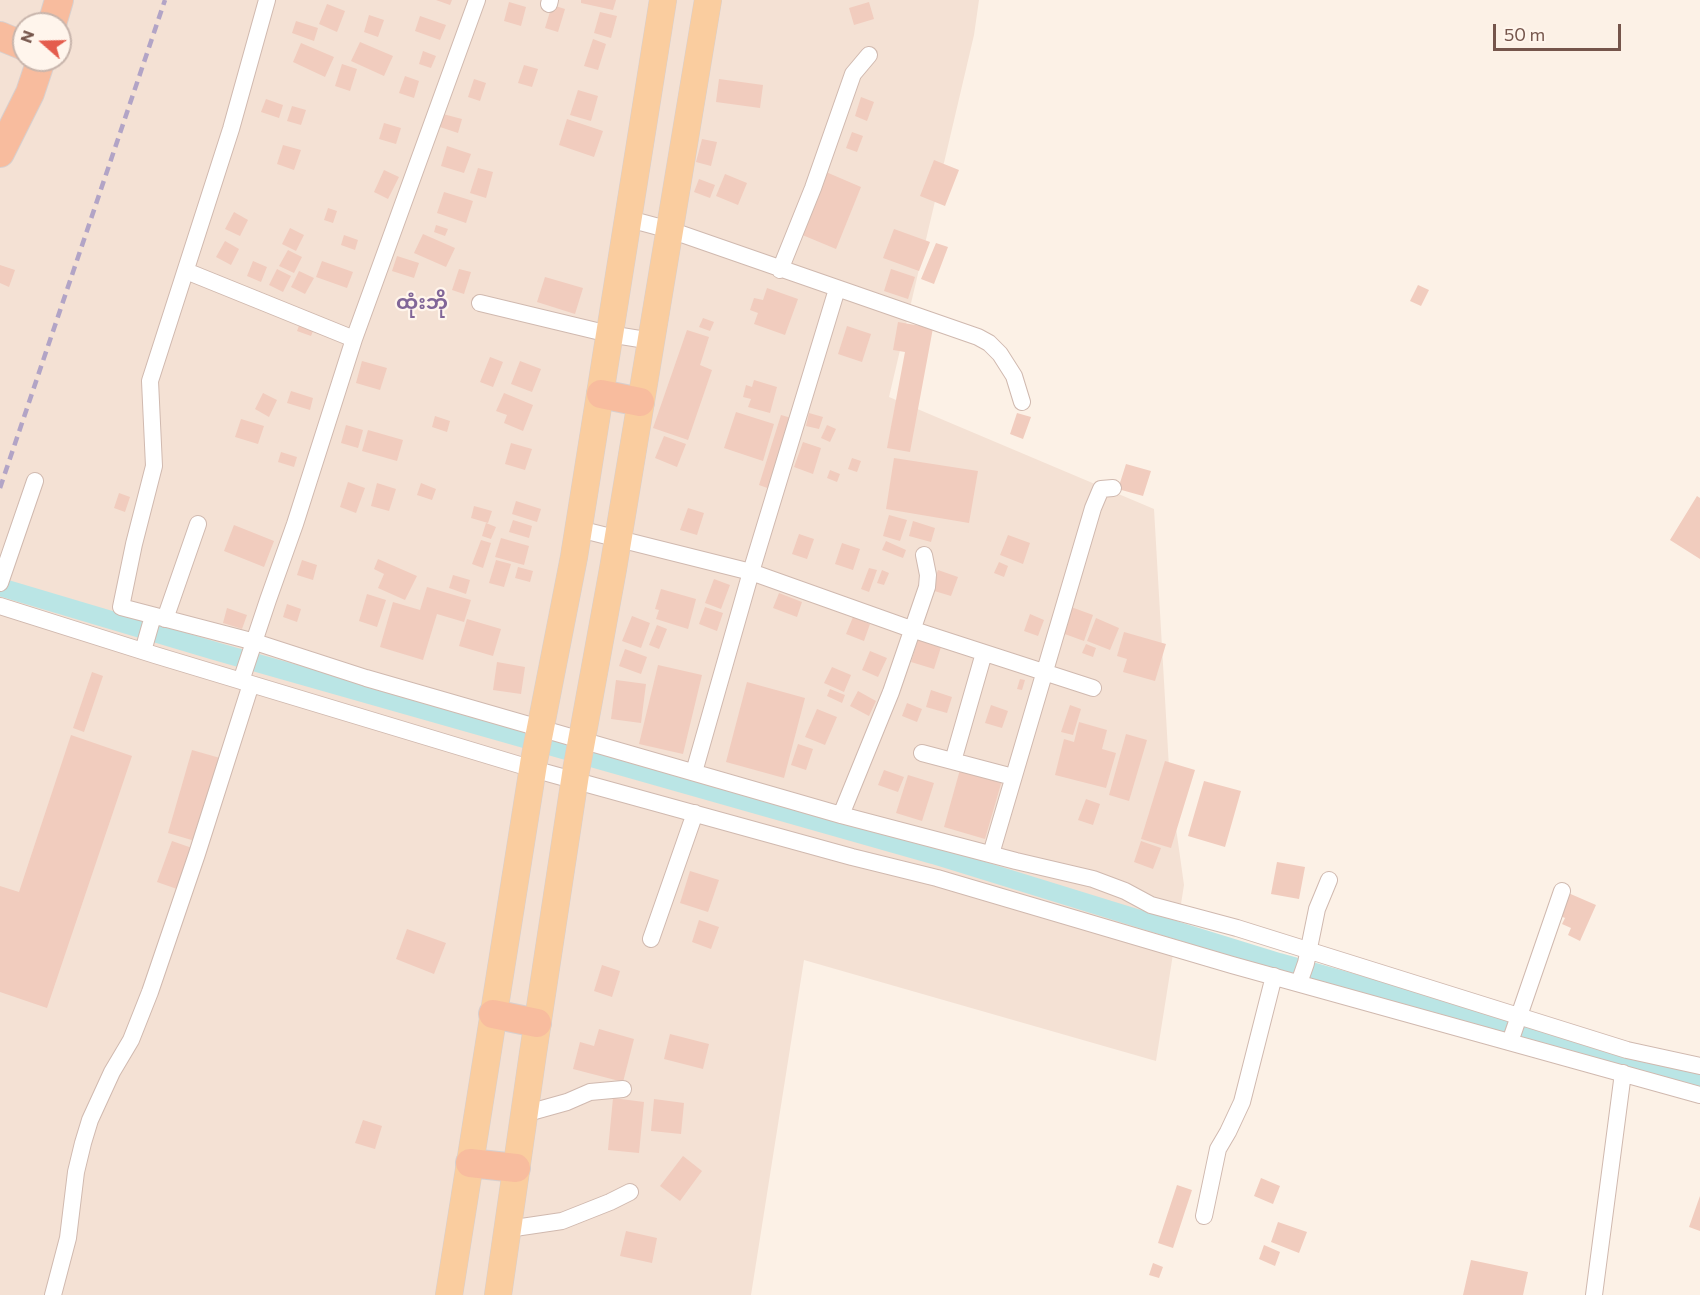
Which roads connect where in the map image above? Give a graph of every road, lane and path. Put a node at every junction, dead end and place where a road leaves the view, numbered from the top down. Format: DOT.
graph roads {
  1 [pos="267,0"];
  2 [pos="477,0"];
  3 [pos="663,0"];
  4 [pos="708,0"];
  5 [pos="869,55"];
  6 [pos="37,72"];
  7 [pos="0,153"];
  8 [pos="629,219"];
  9 [pos="670,230"];
  10 [pos="780,270"];
  11 [pos="186,271"];
  12 [pos="837,289"];
  13 [pos="480,303"];
  14 [pos="609,334"];
  15 [pos="354,339"];
  16 [pos="652,341"];
  17 [pos="601,394"];
  18 [pos="640,402"];
  19 [pos="1022,402"];
  20 [pos="35,481"];
  21 [pos="1113,489"];
  22 [pos="198,524"];
  23 [pos="579,528"];
  24 [pos="618,538"];
  25 [pos="924,555"];
  26 [pos="751,572"];
  27 [pos="1,581"];
  28 [pos="0,606"];
  29 [pos="156,620"];
  30 [pos="911,629"];
  31 [pos="254,646"];
  32 [pos="143,648"];
  33 [pos="984,653"];
  34 [pos="1044,672"];
  35 [pos="245,680"];
  36 [pos="1093,688"];
  37 [pos="536,748"];
  38 [pos="922,753"];
  39 [pos="578,760"];
  40 [pos="953,761"];
  41 [pos="694,772"];
  42 [pos="1013,777"];
  43 [pos="695,813"];
  44 [pos="841,815"];
  45 [pos="991,854"];
  46 [pos="1329,880"];
  47 [pos="1562,891"];
  48 [pos="651,939"];
  49 [pos="1304,969"];
  50 [pos="1274,976"];
  51 [pos="493,1014"];
  52 [pos="537,1023"];
  53 [pos="1514,1028"];
  54 [pos="1700,1066"];
  55 [pos="1623,1073"];
  56 [pos="622,1089"];
  57 [pos="1700,1095"];
  58 [pos="524,1114"];
  59 [pos="470,1162"];
  60 [pos="516,1168"];
  61 [pos="630,1192"];
  62 [pos="1204,1216"];
  63 [pos="508,1229"];
  64 [pos="53,1295"];
  65 [pos="449,1295"];
  66 [pos="498,1295"];
  67 [pos="1594,1295"];
  1 -- 11 [label="street"];
  2 -- 15 [label="street"];
  3 -- 8 [label="main road"];
  4 -- 9 [label="main road"];
  5 -- 10 [label="street"];
  6 -- 7 [label="highway"];
  8 -- 9 [label="street"];
  8 -- 14 [label="main road"];
  9 -- 10 [label="street"];
  9 -- 16 [label="main road"];
  10 -- 12 [label="street"];
  11 -- 15 [label="street"];
  11 -- 29 [label="street"];
  12 -- 19 [label="street"];
  12 -- 26 [label="street"];
  13 -- 14 [label="street"];
  14 -- 16 [label="street"];
  14 -- 17 [label="main road"];
  15 -- 31 [label="street"];
  16 -- 18 [label="main road"];
  17 -- 18 [label="highway"];
  17 -- 23 [label="main road"];
  18 -- 24 [label="main road"];
  20 -- 27 [label="street"];
  21 -- 34 [label="street"];
  22 -- 29 [label="street"];
  23 -- 24 [label="street"];
  23 -- 37 [label="main road"];
  24 -- 26 [label="street"];
  24 -- 39 [label="main road"];
  25 -- 30 [label="street"];
  26 -- 30 [label="street"];
  26 -- 41 [label="street"];
  28 -- 32 [label="street"];
  29 -- 31 [label="street"];
  29 -- 32 [label="street"];
  30 -- 33 [label="street"];
  30 -- 44 [label="street"];
  31 -- 35 [label="street"];
  31 -- 37 [label="street"];
  32 -- 35 [label="street"];
  33 -- 34 [label="street"];
  33 -- 40 [label="street"];
  34 -- 36 [label="street"];
  34 -- 42 [label="street"];
  35 -- 37 [label="street"];
  35 -- 64 [label="street"];
  37 -- 39 [label="street"];
  37 -- 39 [label="street"];
  37 -- 51 [label="main road"];
  38 -- 40 [label="street"];
  39 -- 41 [label="street"];
  39 -- 43 [label="street"];
  39 -- 52 [label="main road"];
  40 -- 42 [label="street"];
  41 -- 44 [label="street"];
  42 -- 45 [label="street"];
  43 -- 48 [label="street"];
  43 -- 50 [label="street"];
  44 -- 45 [label="street"];
  45 -- 49 [label="street"];
  46 -- 49 [label="street"];
  47 -- 53 [label="street"];
  49 -- 50 [label="street"];
  49 -- 53 [label="street"];
  49 -- 53 [label="street"];
  50 -- 62 [label="street"];
  51 -- 52 [label="highway"];
  51 -- 59 [label="main road"];
  52 -- 58 [label="main road"];
  53 -- 54 [label="street"];
  53 -- 55 [label="street"];
  55 -- 57 [label="street"];
  55 -- 67 [label="street"];
  56 -- 58 [label="street"];
  58 -- 60 [label="main road"];
  59 -- 60 [label="highway"];
  59 -- 65 [label="main road"];
  60 -- 63 [label="main road"];
  61 -- 63 [label="street"];
  63 -- 66 [label="main road"];
}
